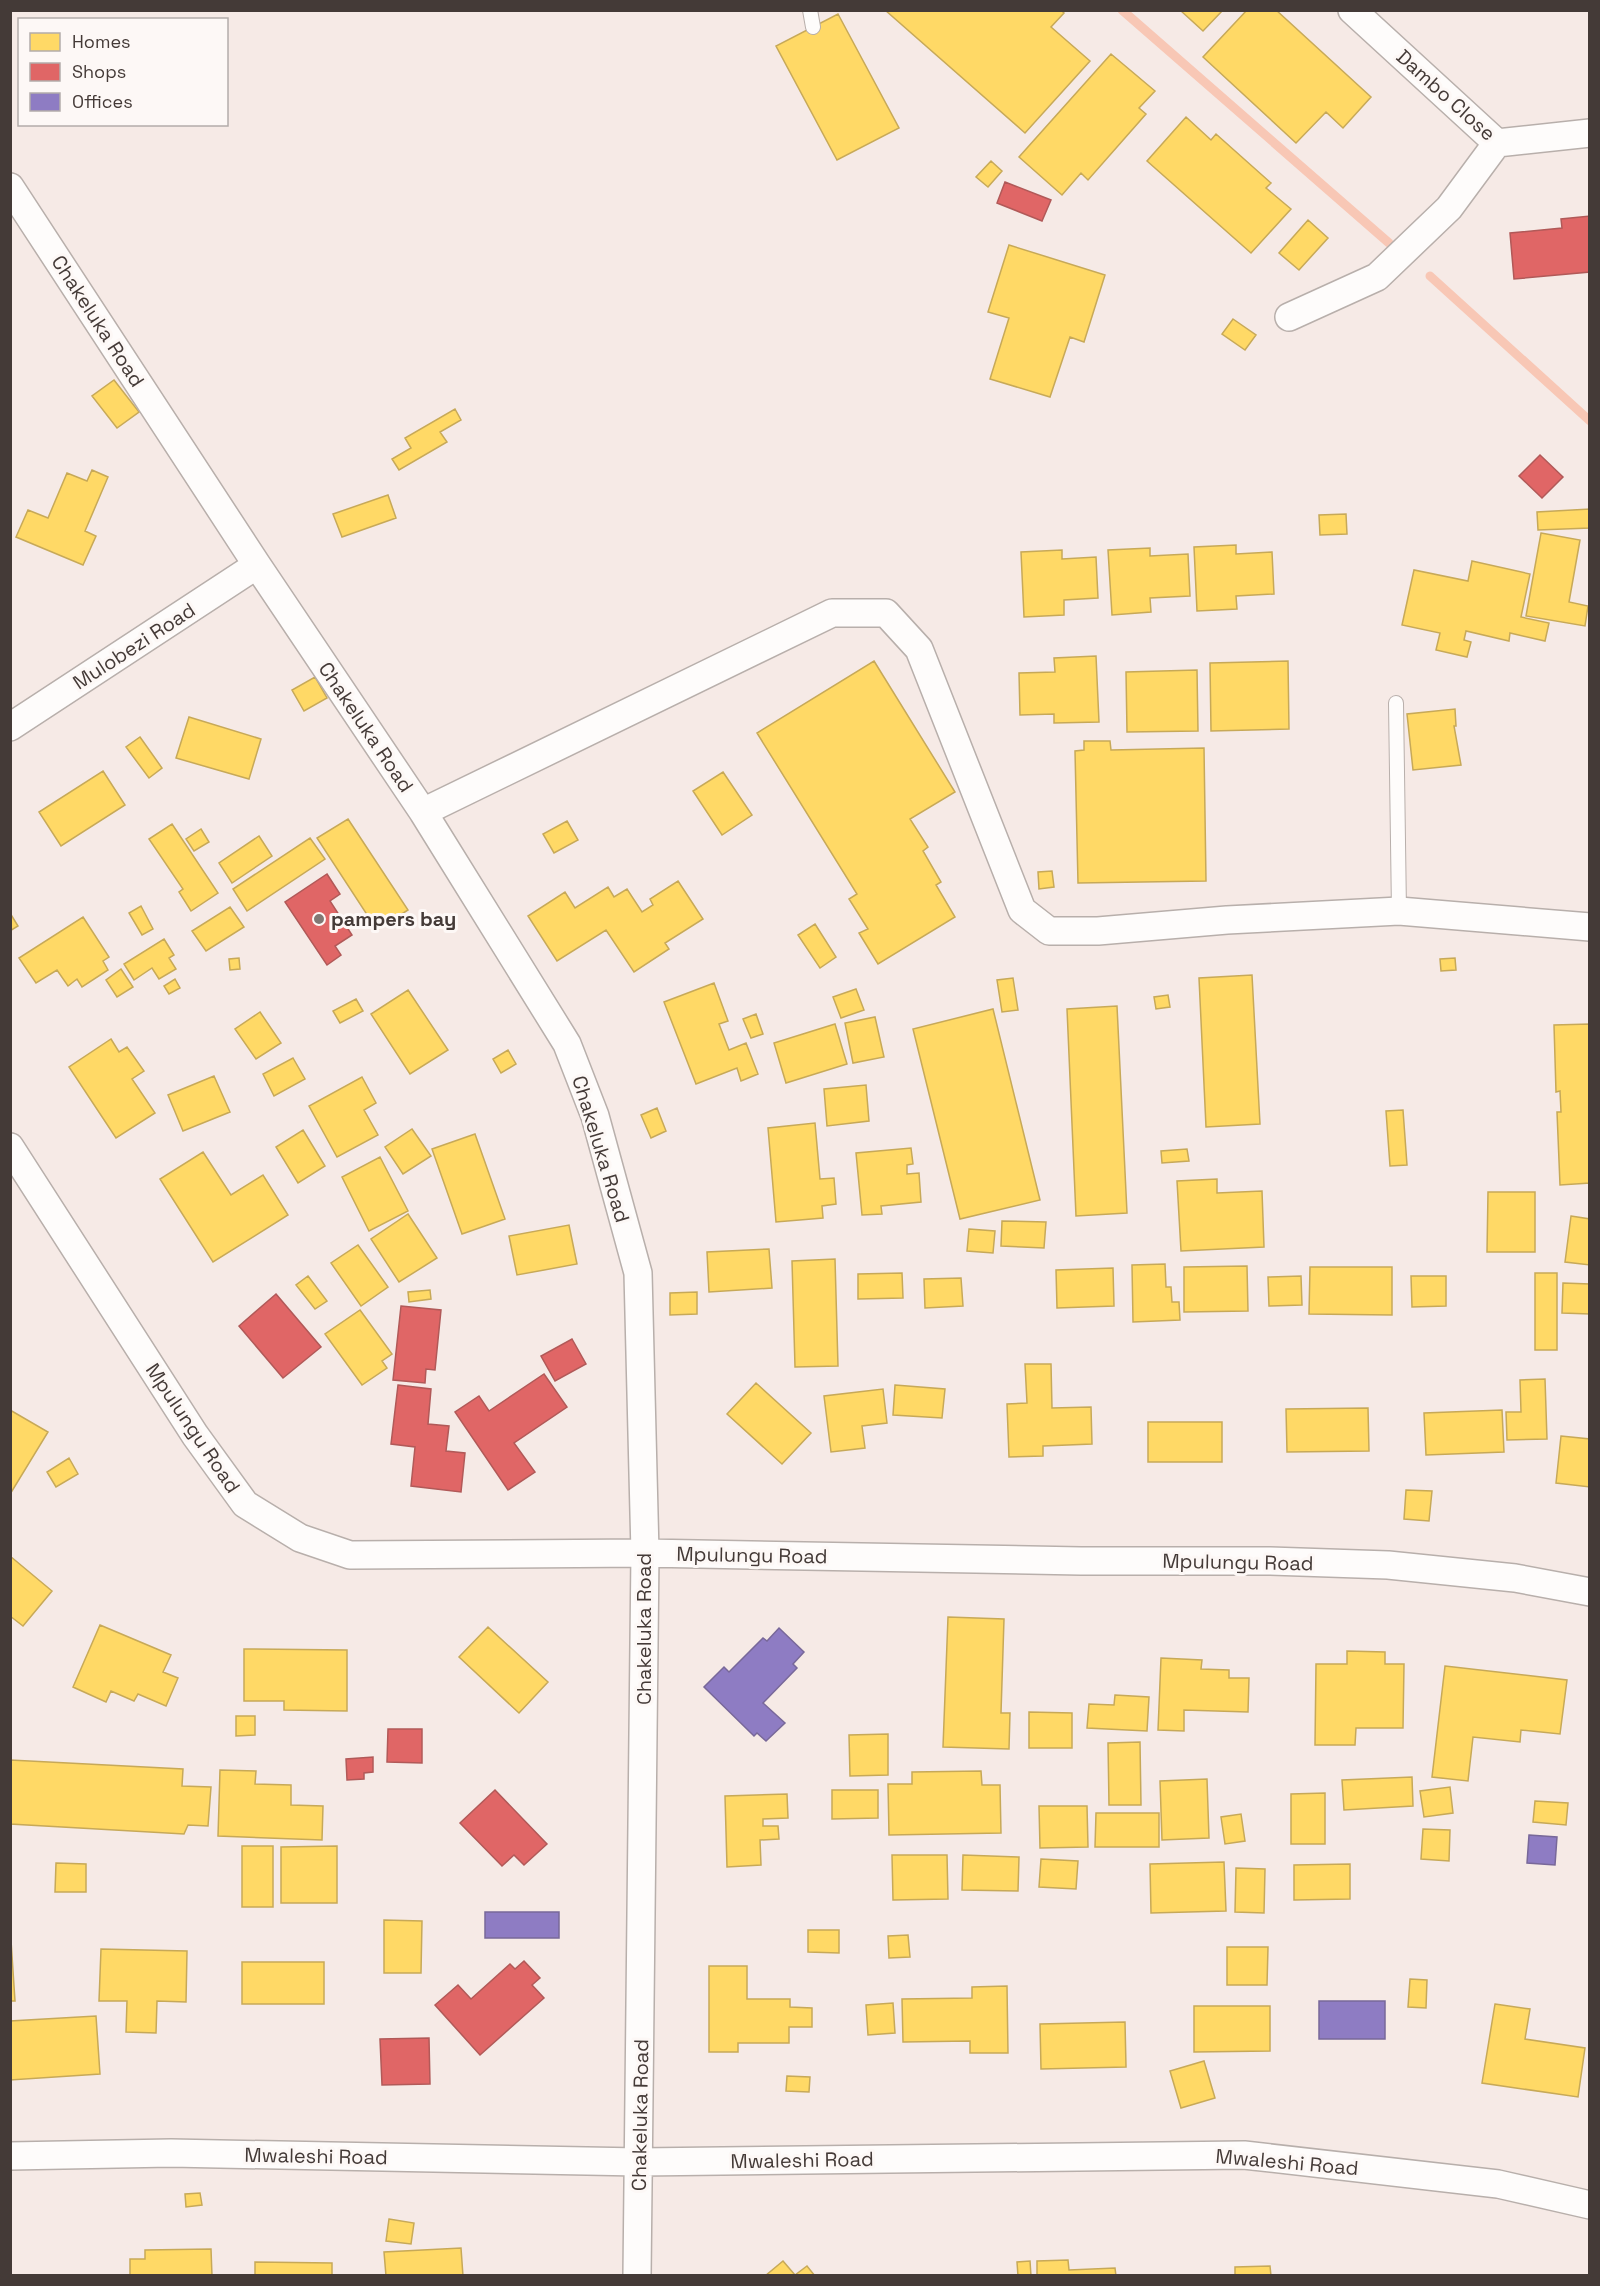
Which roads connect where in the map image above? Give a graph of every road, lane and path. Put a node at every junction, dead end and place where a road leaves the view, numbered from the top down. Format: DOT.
graph roads {
  1 [pos="810,10"];
  2 [pos="1352,10"];
  3 [pos="813,27"];
  4 [pos="1590,133"];
  5 [pos="1497,143"];
  6 [pos="10,188"];
  7 [pos="1289,317"];
  8 [pos="257,565"];
  9 [pos="1396,703"];
  10 [pos="10,727"];
  11 [pos="423,812"];
  12 [pos="1399,910"];
  13 [pos="1590,927"];
  14 [pos="10,1147"];
  15 [pos="645,1552"];
  16 [pos="1590,1592"];
  17 [pos="10,2156"];
  18 [pos="639,2162"];
  19 [pos="1590,2205"];
  20 [pos="637,2276"];
  1 -- 3 [label="lane"];
  2 -- 5 [label="street, Dambo Close"];
  4 -- 5 [label="street, Dambo Close"];
  5 -- 7 [label="street"];
  6 -- 8 [label="street, Chakeluka Road"];
  8 -- 10 [label="street, Mulobezi Road"];
  8 -- 11 [label="street, Chakeluka Road"];
  9 -- 12 [label="lane"];
  11 -- 12 [label="street"];
  11 -- 15 [label="street, Chakeluka Road"];
  12 -- 13 [label="street"];
  14 -- 15 [label="street, Mpulungu Road"];
  15 -- 16 [label="street, Mpulungu Road"];
  15 -- 18 [label="street, Chakeluka Road"];
  17 -- 18 [label="street, Mwaleshi Road"];
  18 -- 19 [label="street, Mwaleshi Road"];
  18 -- 20 [label="street, Chakeluka Road"];
}
